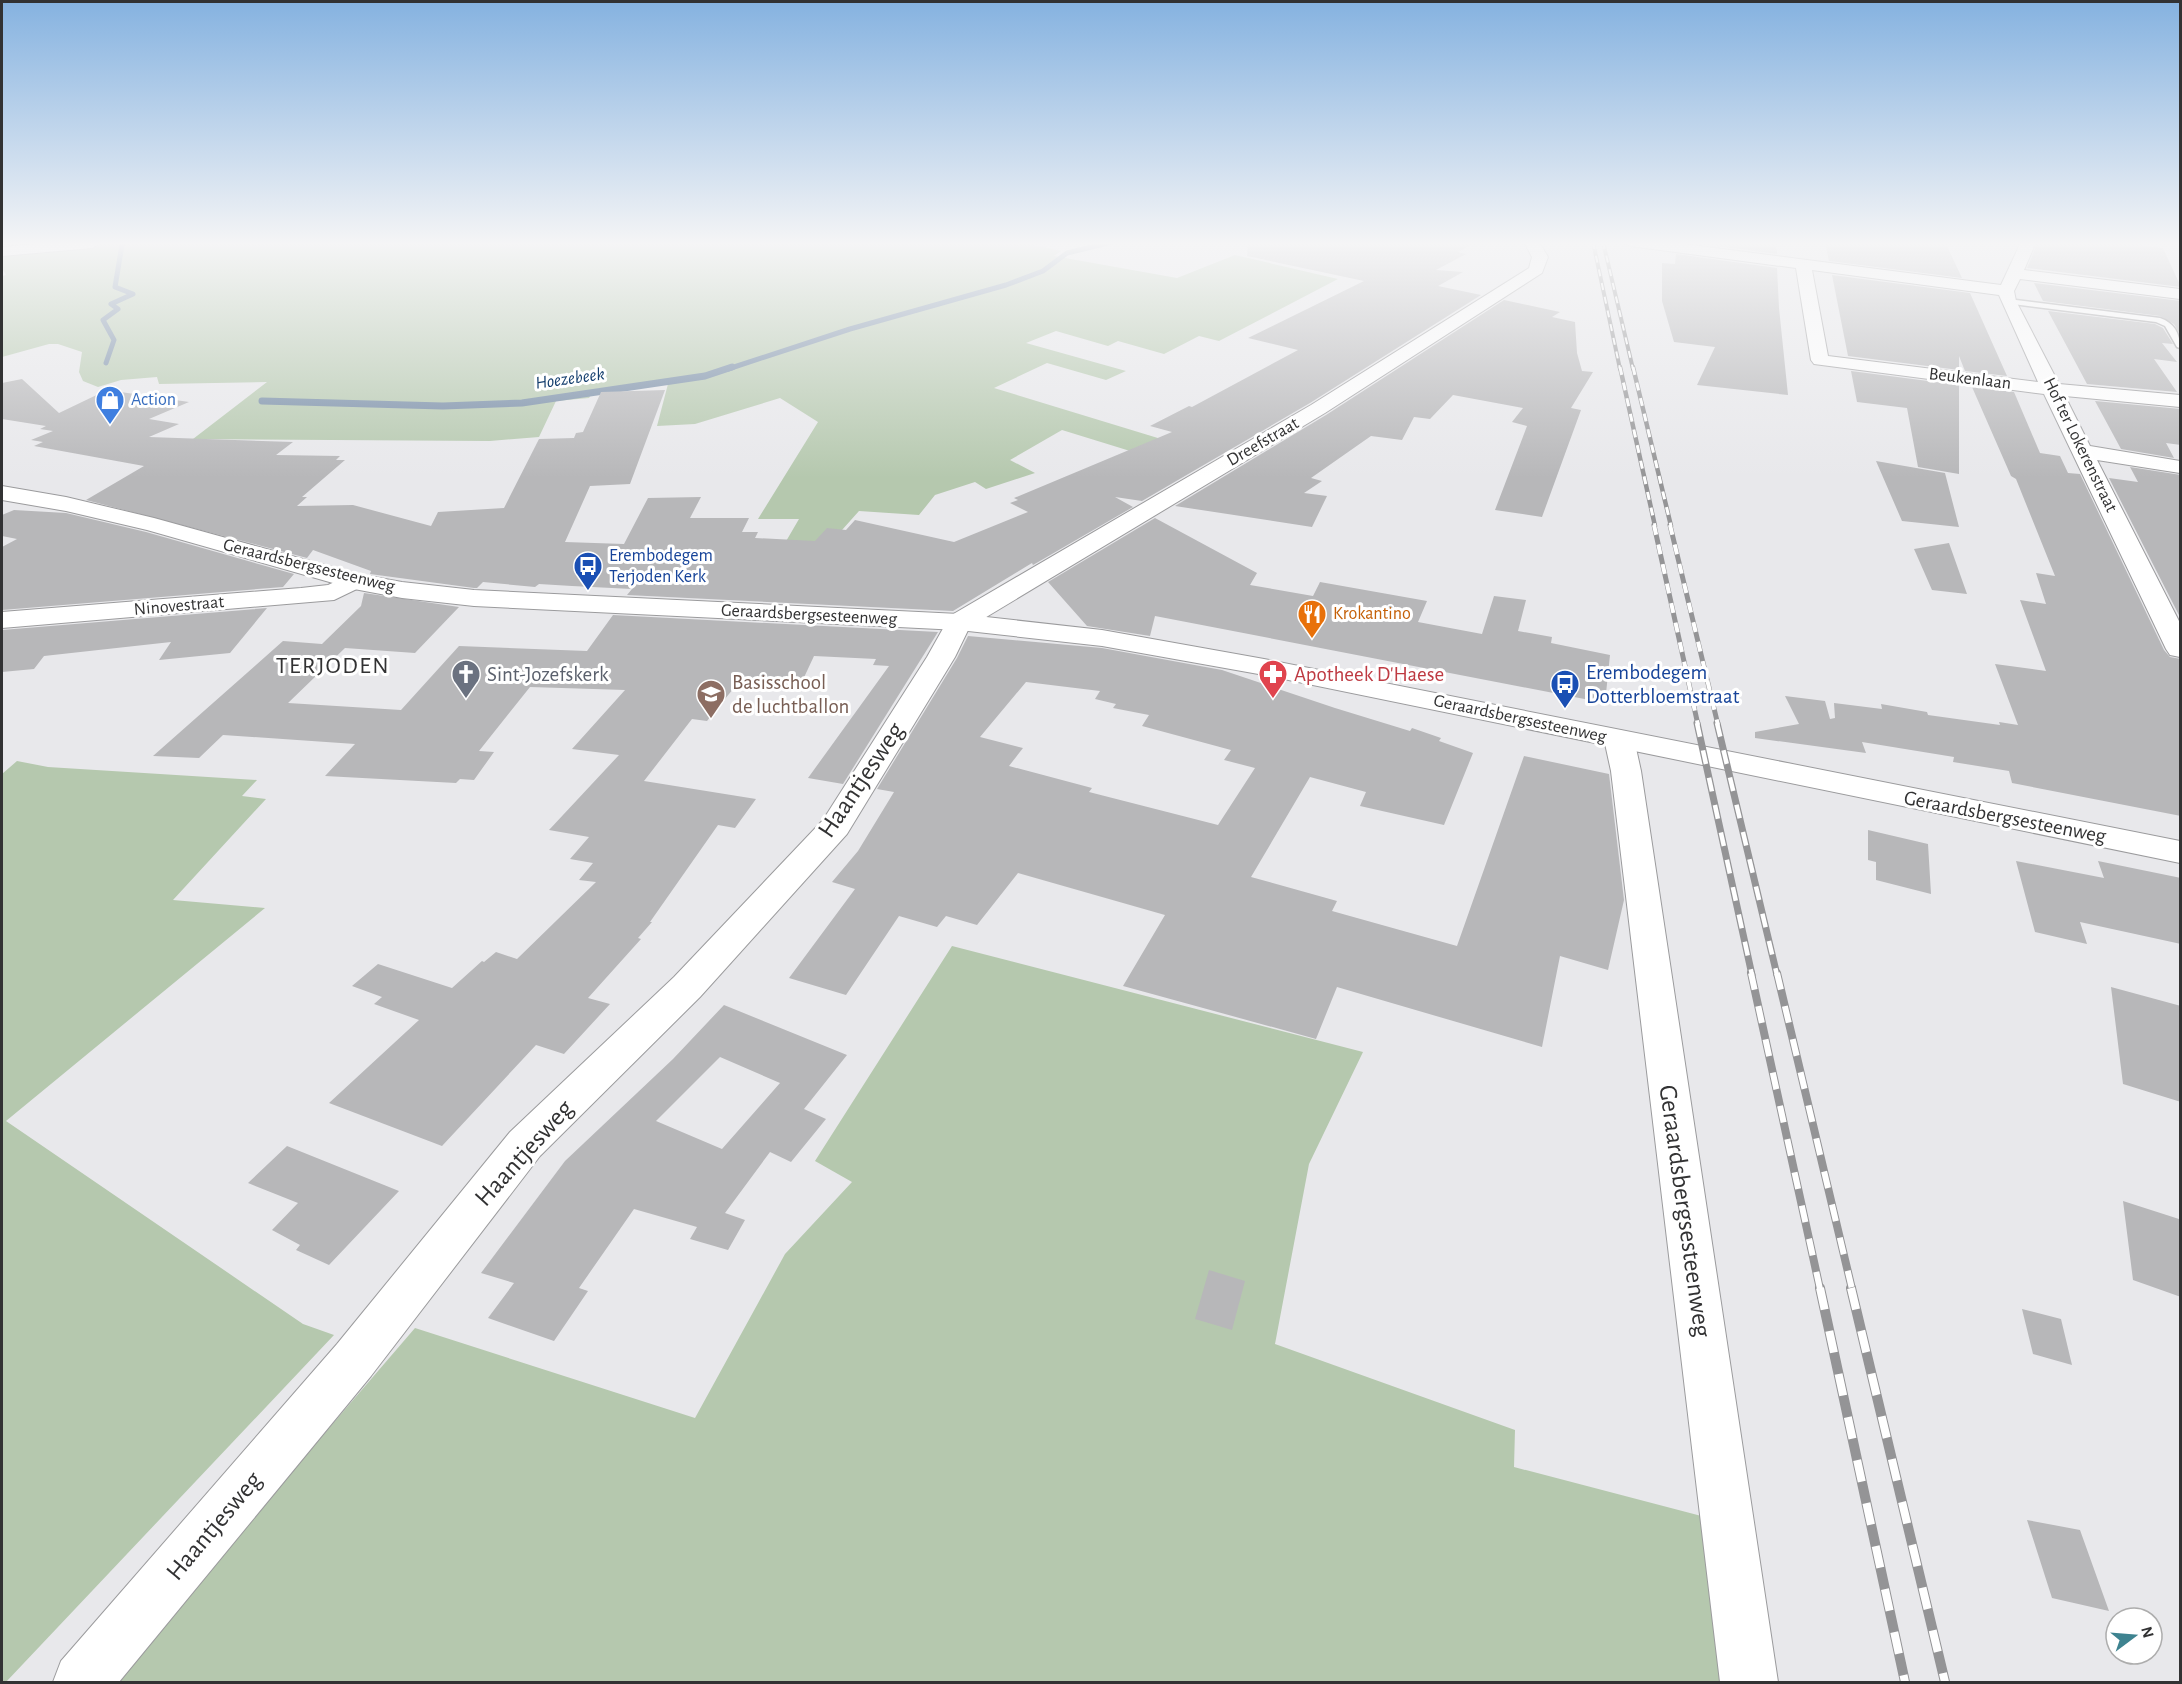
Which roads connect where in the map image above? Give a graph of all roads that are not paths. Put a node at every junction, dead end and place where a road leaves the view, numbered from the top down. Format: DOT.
graph roads {
  1 [pos="1457,321"];
  2 [pos="1813,321"];
  3 [pos="2019,321"];
  4 [pos="2159,321"];
  5 [pos="2181,345"];
  6 [pos="2047,380"];
  7 [pos="2181,399"];
  8 [pos="2083,451"];
  9 [pos="2181,466"];
  10 [pos="2,493"];
  11 [pos="354,581"];
  12 [pos="2,620"];
  13 [pos="959,622"];
  14 [pos="2181,649"];
  15 [pos="1619,739"];
  16 [pos="2181,852"];
  17 [pos="82,1683"];
  18 [pos="1749,1683"];
  1 -- 13 [label="street, Dreefstraat"];
  2 -- 6 [label="street, Beukenlaan"];
  3 -- 6 [label="street, Hof ter Lokerenstraat"];
  4 -- 5 [label="lane"];
  6 -- 7 [label="street, Beukenlaan"];
  6 -- 8 [label="street, Hof ter Lokerenstraat"];
  8 -- 9 [label="street"];
  8 -- 14 [label="street, Hof ter Lokerenstraat"];
  10 -- 11 [label="street, Geraardsbergsesteenweg"];
  11 -- 12 [label="street, Ninovestraat"];
  11 -- 13 [label="street, Geraardsbergsesteenweg"];
  13 -- 15 [label="street, Geraardsbergsesteenweg"];
  13 -- 17 [label="street, Haantjesweg"];
  15 -- 16 [label="street, Geraardsbergsesteenweg"];
  15 -- 18 [label="street, Geraardsbergsesteenweg"];
}
